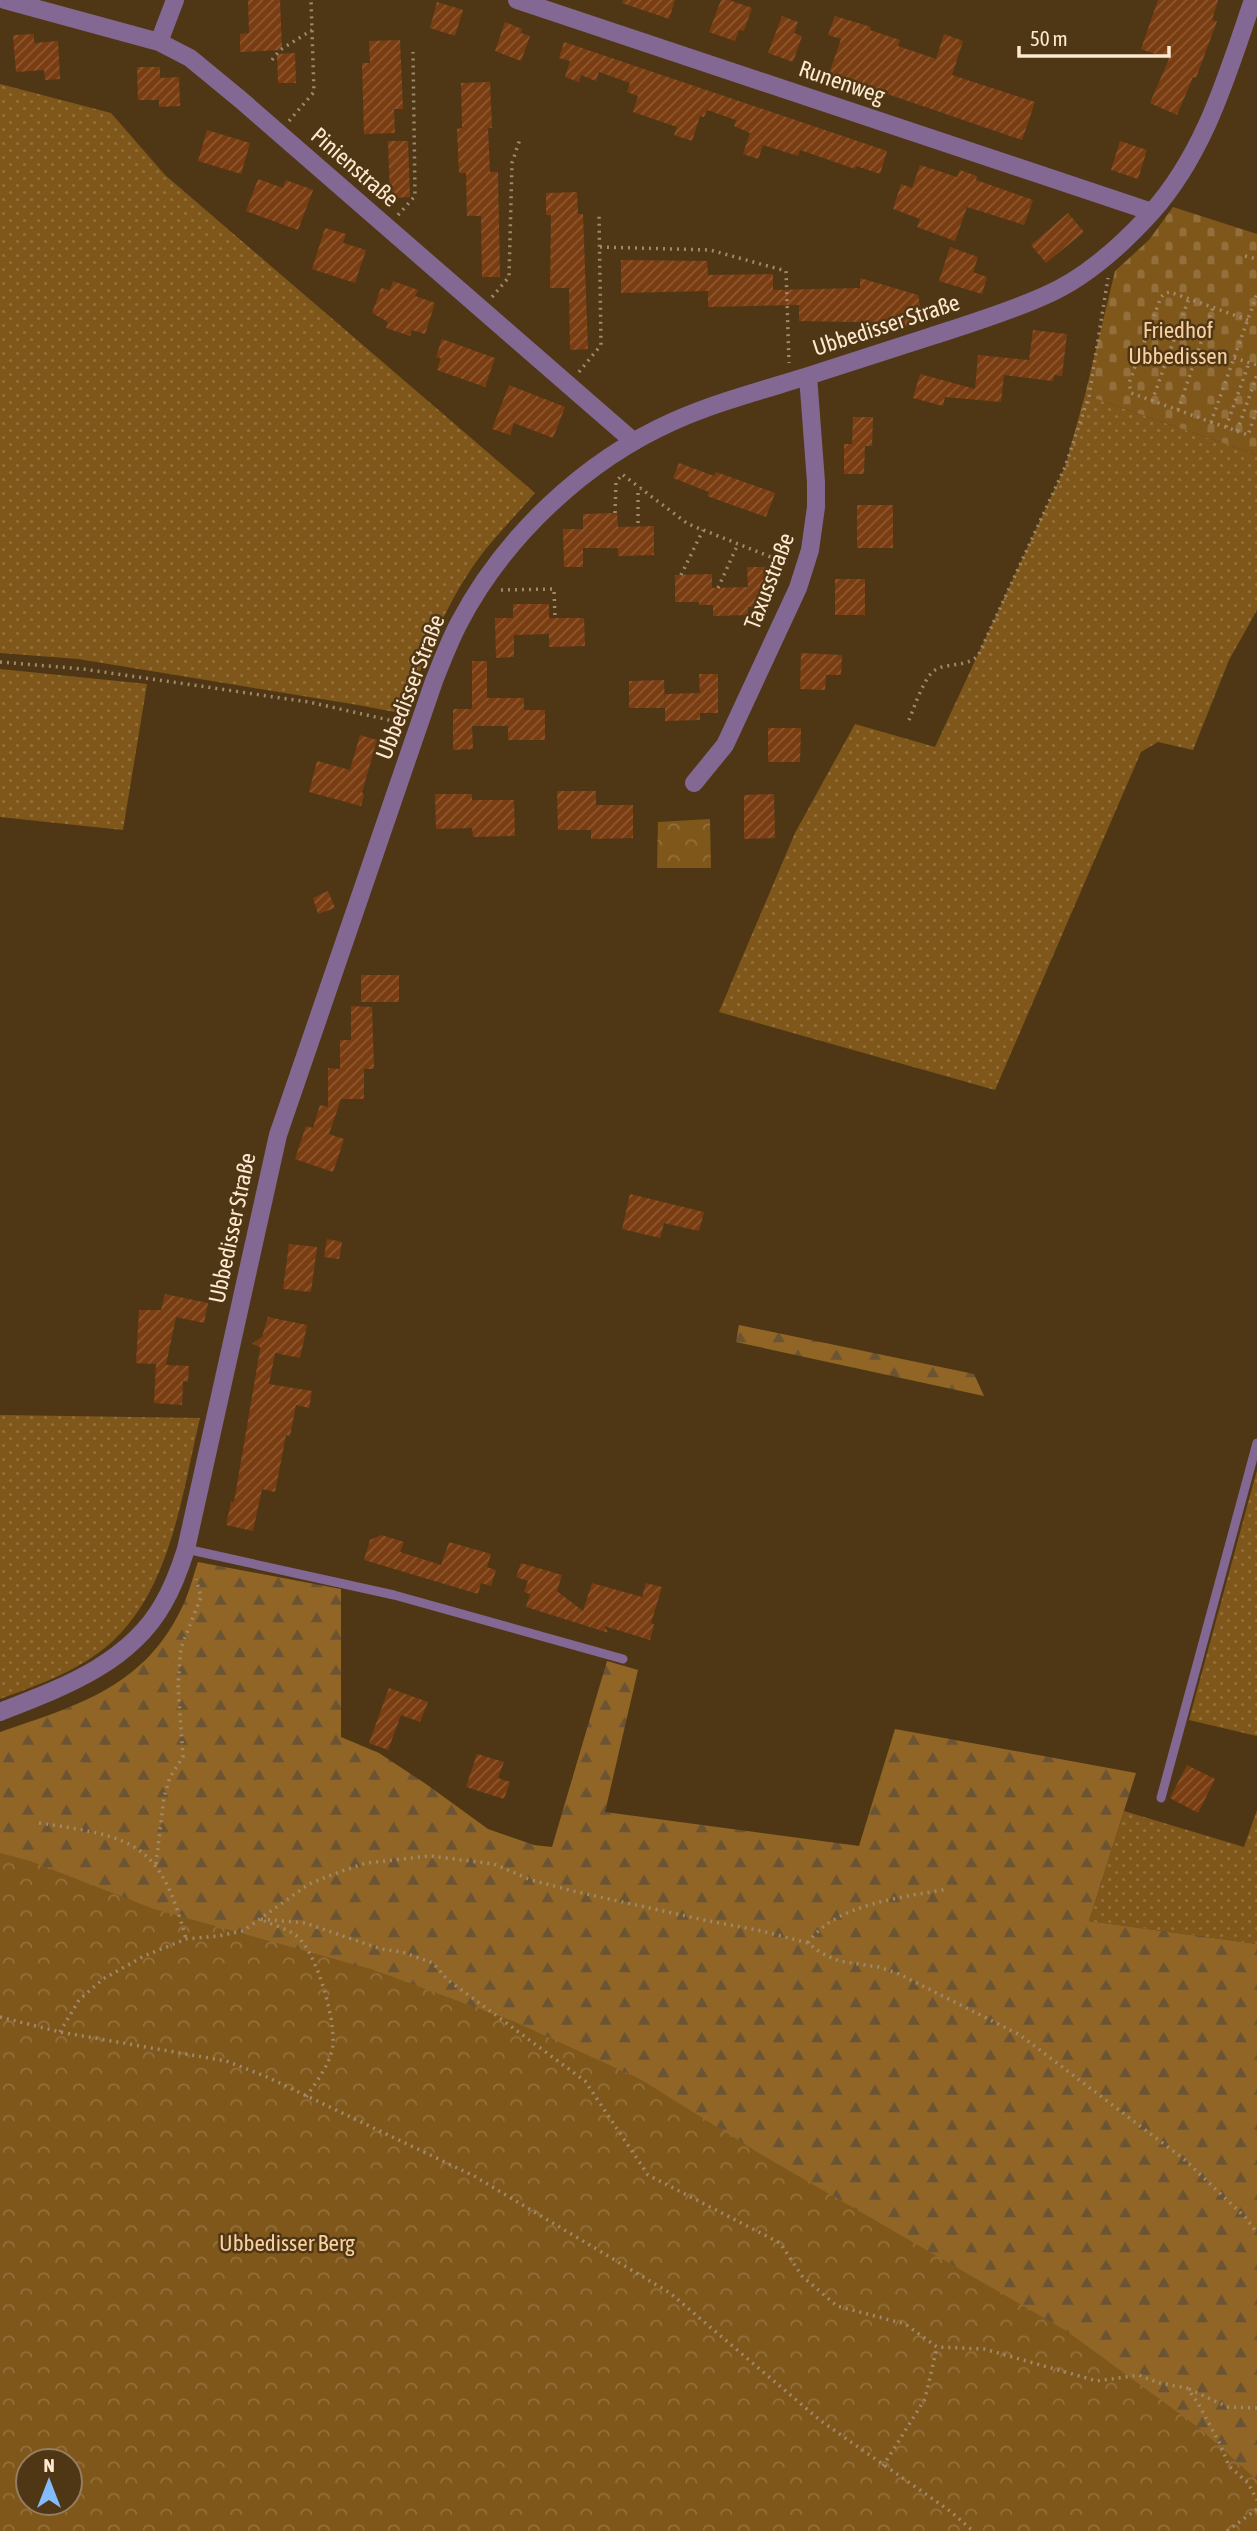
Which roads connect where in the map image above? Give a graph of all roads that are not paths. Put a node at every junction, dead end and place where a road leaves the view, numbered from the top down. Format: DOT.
graph roads {
  1 [pos="5,0"];
  2 [pos="175,0"];
  3 [pos="517,0"];
  4 [pos="1253,0"];
  5 [pos="567,7"];
  6 [pos="159,42"];
  7 [pos="1152,212"];
  8 [pos="808,376"];
  9 [pos="633,441"];
  10 [pos="694,783"];
  11 [pos="1257,1443"];
  12 [pos="186,1549"];
  13 [pos="623,1659"];
  14 [pos="0,1713"];
  15 [pos="1161,1798"];
  1 -- 6 [label="street, Pinienstraße"];
  2 -- 6 [label="street"];
  3 -- 5 [label="street, Runenweg"];
  4 -- 7 [label="street, Ubbedisser Straße"];
  5 -- 7 [label="street, Runenweg"];
  6 -- 9 [label="street, Pinienstraße"];
  7 -- 8 [label="street, Ubbedisser Straße"];
  8 -- 9 [label="street, Ubbedisser Straße"];
  8 -- 10 [label="street, Taxusstraße"];
  9 -- 12 [label="street, Ubbedisser Straße"];
  11 -- 15 [label="lane"];
  12 -- 13 [label="lane"];
  12 -- 14 [label="street, Ubbedisser Straße"];
}
